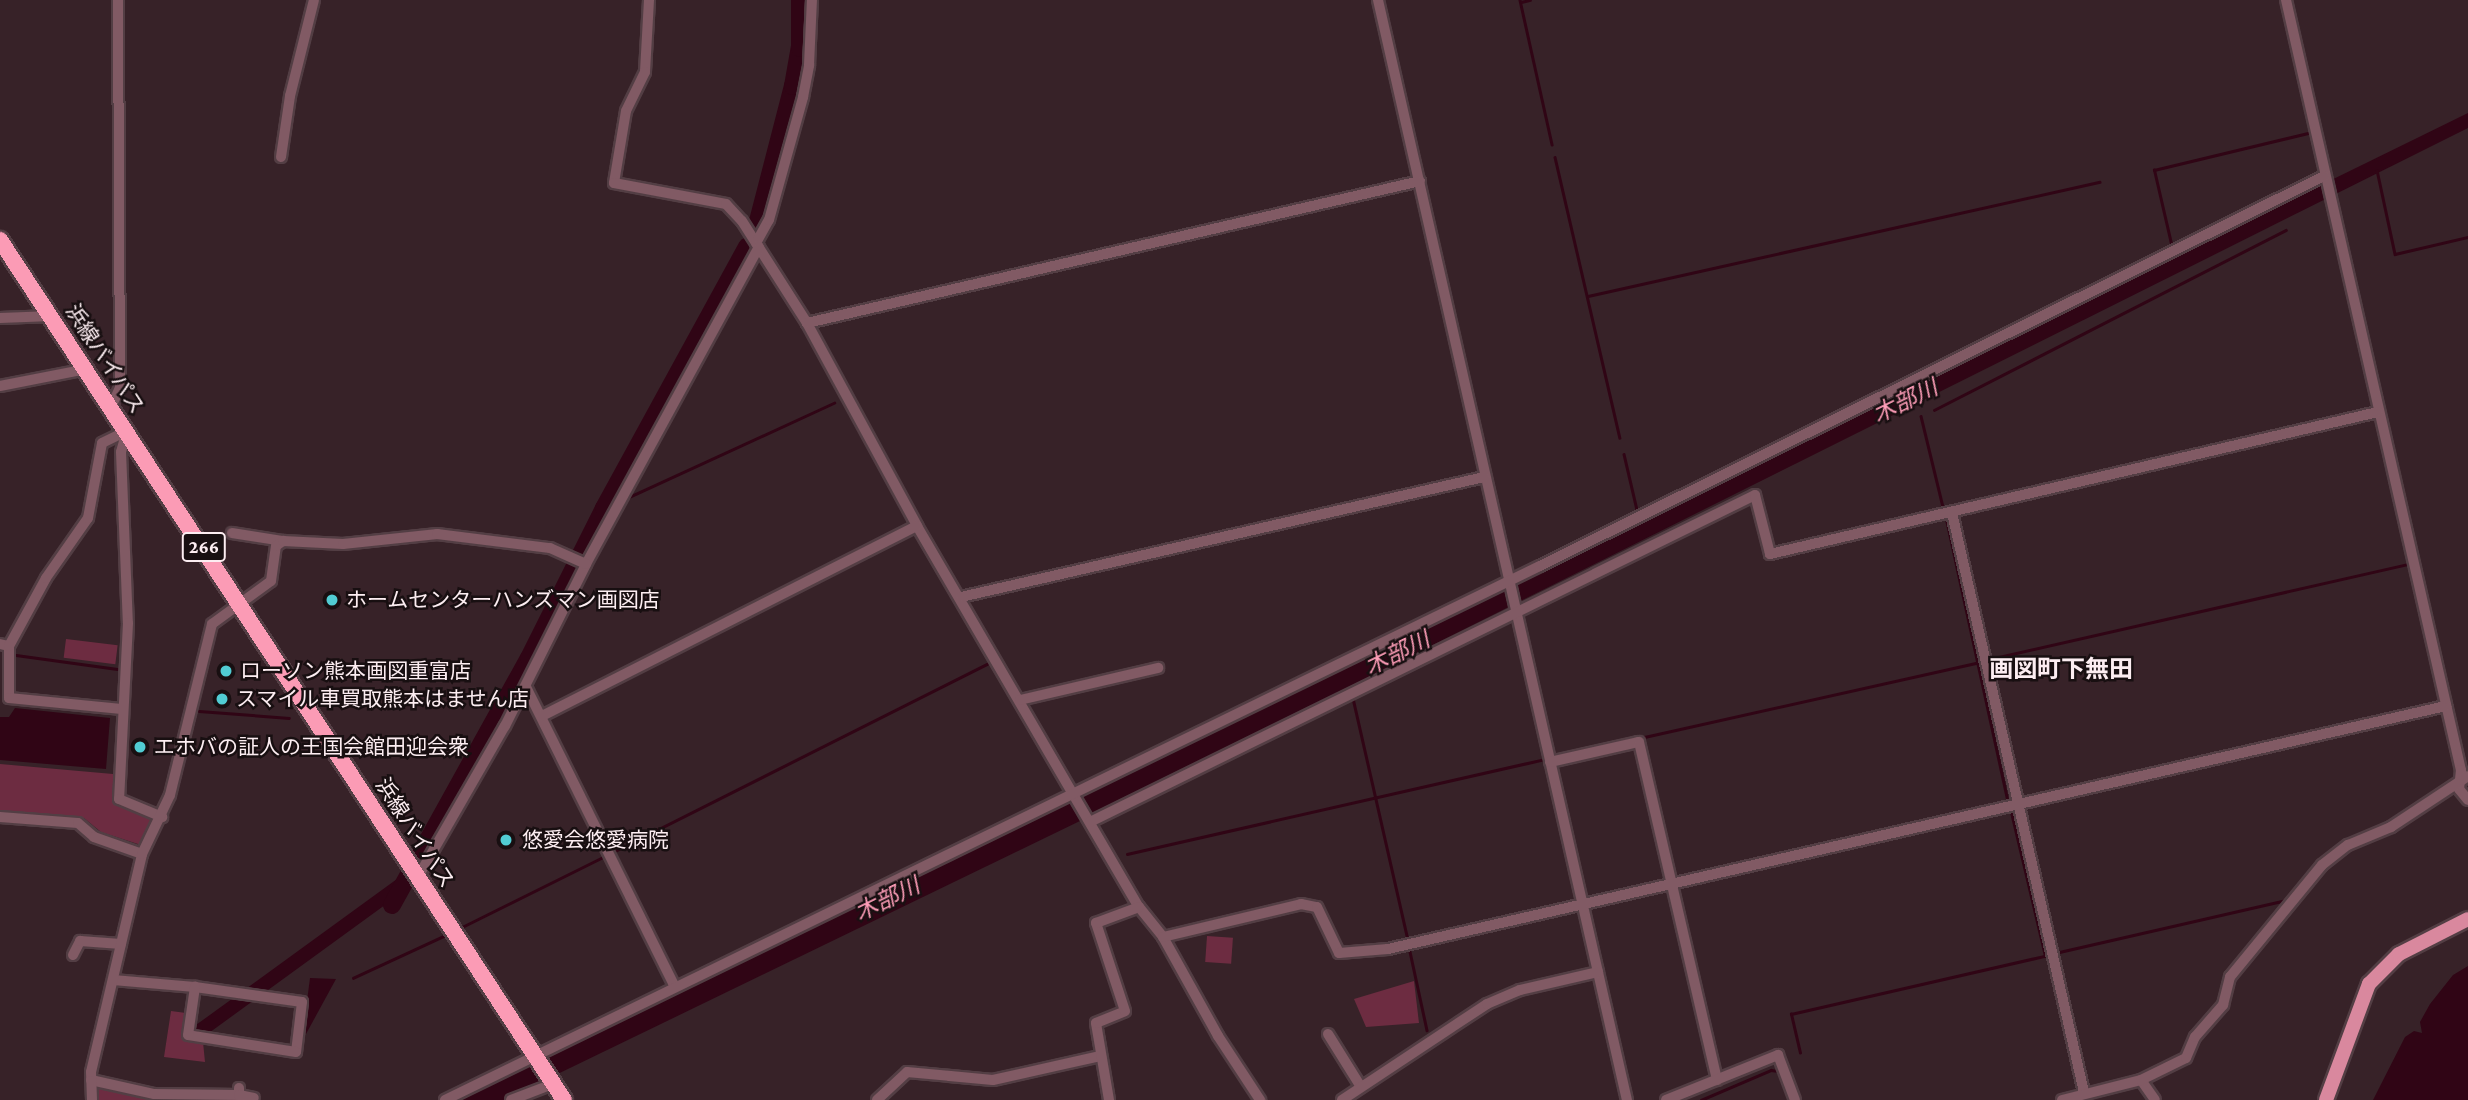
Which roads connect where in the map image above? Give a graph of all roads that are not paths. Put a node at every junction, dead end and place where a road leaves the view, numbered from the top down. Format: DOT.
graph roads {
  1 [pos="118,0"];
  2 [pos="314,0"];
  3 [pos="649,0"];
  4 [pos="812,0"];
  5 [pos="1378,0"];
  6 [pos="2286,0"];
  7 [pos="281,156"];
  8 [pos="2325,179"];
  9 [pos="1420,181"];
  10 [pos="0,240"];
  11 [pos="758,245"];
  12 [pos="52,316"];
  13 [pos="0,318"];
  14 [pos="807,323"];
  15 [pos="87,369"];
  16 [pos="0,386"];
  17 [pos="111,407"];
  18 [pos="2378,412"];
  19 [pos="127,430"];
  20 [pos="1484,477"];
  21 [pos="1952,513"];
  22 [pos="917,526"];
  23 [pos="232,533"];
  24 [pos="283,541"];
  25 [pos="586,564"];
  26 [pos="1509,581"];
  27 [pos="961,597"];
  28 [pos="240,601"];
  29 [pos="1515,611"];
  30 [pos="5,645"];
  31 [pos="1158,668"];
  32 [pos="526,687"];
  33 [pos="5,699"];
  34 [pos="1020,700"];
  35 [pos="2446,706"];
  36 [pos="121,709"];
  37 [pos="542,716"];
  38 [pos="1550,762"];
  39 [pos="2464,779"];
  40 [pos="1073,794"];
  41 [pos="2468,800"];
  42 [pos="2018,807"];
  43 [pos="0,817"];
  44 [pos="162,817"];
  45 [pos="1090,822"];
  46 [pos="142,854"];
  47 [pos="417,875"];
  48 [pos="1673,886"];
  49 [pos="1139,907"];
  50 [pos="1584,907"];
  51 [pos="2468,919"];
  52 [pos="1163,937"];
  53 [pos="121,944"];
  54 [pos="73,954"];
  55 [pos="1598,972"];
  56 [pos="113,980"];
  57 [pos="195,986"];
  58 [pos="675,987"];
  59 [pos="1328,1034"];
  60 [pos="1100,1056"];
  61 [pos="536,1057"];
  62 [pos="91,1080"];
  63 [pos="1717,1080"];
  64 [pos="2141,1080"];
  65 [pos="552,1082"];
  66 [pos="1361,1087"];
  67 [pos="2084,1093"];
  68 [pos="194,1097"];
  69 [pos="254,1098"];
  70 [pos="92,1100"];
  71 [pos="445,1100"];
  72 [pos="511,1100"];
  73 [pos="564,1100"];
  74 [pos="877,1100"];
  75 [pos="1109,1100"];
  76 [pos="1260,1100"];
  77 [pos="1342,1100"];
  78 [pos="1627,1100"];
  79 [pos="1665,1100"];
  80 [pos="1795,1100"];
  81 [pos="2062,1100"];
  82 [pos="2155,1100"];
  83 [pos="2326,1100"];
  1 -- 17 [label="street"];
  2 -- 7 [label="street"];
  3 -- 11 [label="street"];
  4 -- 11 [label="street"];
  5 -- 9 [label="street"];
  6 -- 8 [label="street"];
  8 -- 18 [label="street"];
  8 -- 26 [label="street"];
  9 -- 14 [label="street"];
  9 -- 20 [label="street"];
  10 -- 12 [label="highway, 浜線バイパス / 266"];
  11 -- 14 [label="street"];
  11 -- 25 [label="street"];
  12 -- 13 [label="street"];
  12 -- 15 [label="highway, 浜線バイパス / 266"];
  14 -- 22 [label="street"];
  15 -- 16 [label="street"];
  15 -- 17 [label="highway, 浜線バイパス / 266"];
  17 -- 19 [label="highway, 浜線バイパス / 266"];
  18 -- 21 [label="street"];
  18 -- 35 [label="street"];
  19 -- 28 [label="highway, 浜線バイパス / 266"];
  19 -- 30 [label="street"];
  19 -- 36 [label="street"];
  20 -- 26 [label="street"];
  20 -- 27 [label="street"];
  21 -- 29 [label="street"];
  21 -- 42 [label="street"];
  22 -- 27 [label="street"];
  22 -- 37 [label="street"];
  23 -- 24 [label="street"];
  24 -- 25 [label="street"];
  24 -- 28 [label="street"];
  25 -- 32 [label="street"];
  26 -- 29 [label="street"];
  26 -- 40 [label="street"];
  27 -- 34 [label="street"];
  28 -- 44 [label="street"];
  28 -- 47 [label="highway, 浜線バイパス / 266"];
  29 -- 38 [label="street"];
  29 -- 45 [label="street"];
  30 -- 33 [label="street"];
  31 -- 34 [label="street"];
  32 -- 37 [label="street"];
  32 -- 47 [label="street"];
  33 -- 36 [label="street"];
  34 -- 40 [label="street"];
  35 -- 39 [label="street"];
  35 -- 42 [label="street"];
  36 -- 44 [label="street"];
  37 -- 58 [label="street"];
  38 -- 48 [label="street"];
  38 -- 50 [label="street"];
  39 -- 41 [label="street"];
  39 -- 64 [label="street"];
  40 -- 45 [label="street"];
  40 -- 58 [label="street"];
  42 -- 48 [label="street"];
  42 -- 67 [label="street"];
  43 -- 46 [label="street"];
  44 -- 46 [label="street"];
  45 -- 49 [label="street"];
  46 -- 53 [label="street"];
  47 -- 61 [label="highway, 浜線バイパス / 266"];
  48 -- 50 [label="street"];
  48 -- 63 [label="street"];
  49 -- 52 [label="street"];
  49 -- 60 [label="street"];
  50 -- 52 [label="street"];
  50 -- 55 [label="street"];
  51 -- 83 [label="main road"];
  52 -- 76 [label="street"];
  53 -- 54 [label="street"];
  53 -- 56 [label="street"];
  55 -- 66 [label="street"];
  55 -- 78 [label="street"];
  56 -- 57 [label="street"];
  56 -- 62 [label="street"];
  57 -- 57 [label="street"];
  58 -- 61 [label="street"];
  59 -- 66 [label="street"];
  60 -- 74 [label="street"];
  60 -- 75 [label="street"];
  61 -- 65 [label="highway, 浜線バイパス / 266"];
  61 -- 71 [label="street"];
  62 -- 68 [label="street"];
  62 -- 70 [label="street"];
  63 -- 79 [label="street"];
  63 -- 80 [label="street"];
  64 -- 67 [label="street"];
  64 -- 82 [label="street"];
  65 -- 72 [label="street"];
  65 -- 73 [label="highway, 浜線バイパス / 266"];
  66 -- 77 [label="street"];
  67 -- 81 [label="street"];
  68 -- 69 [label="street"];
}
